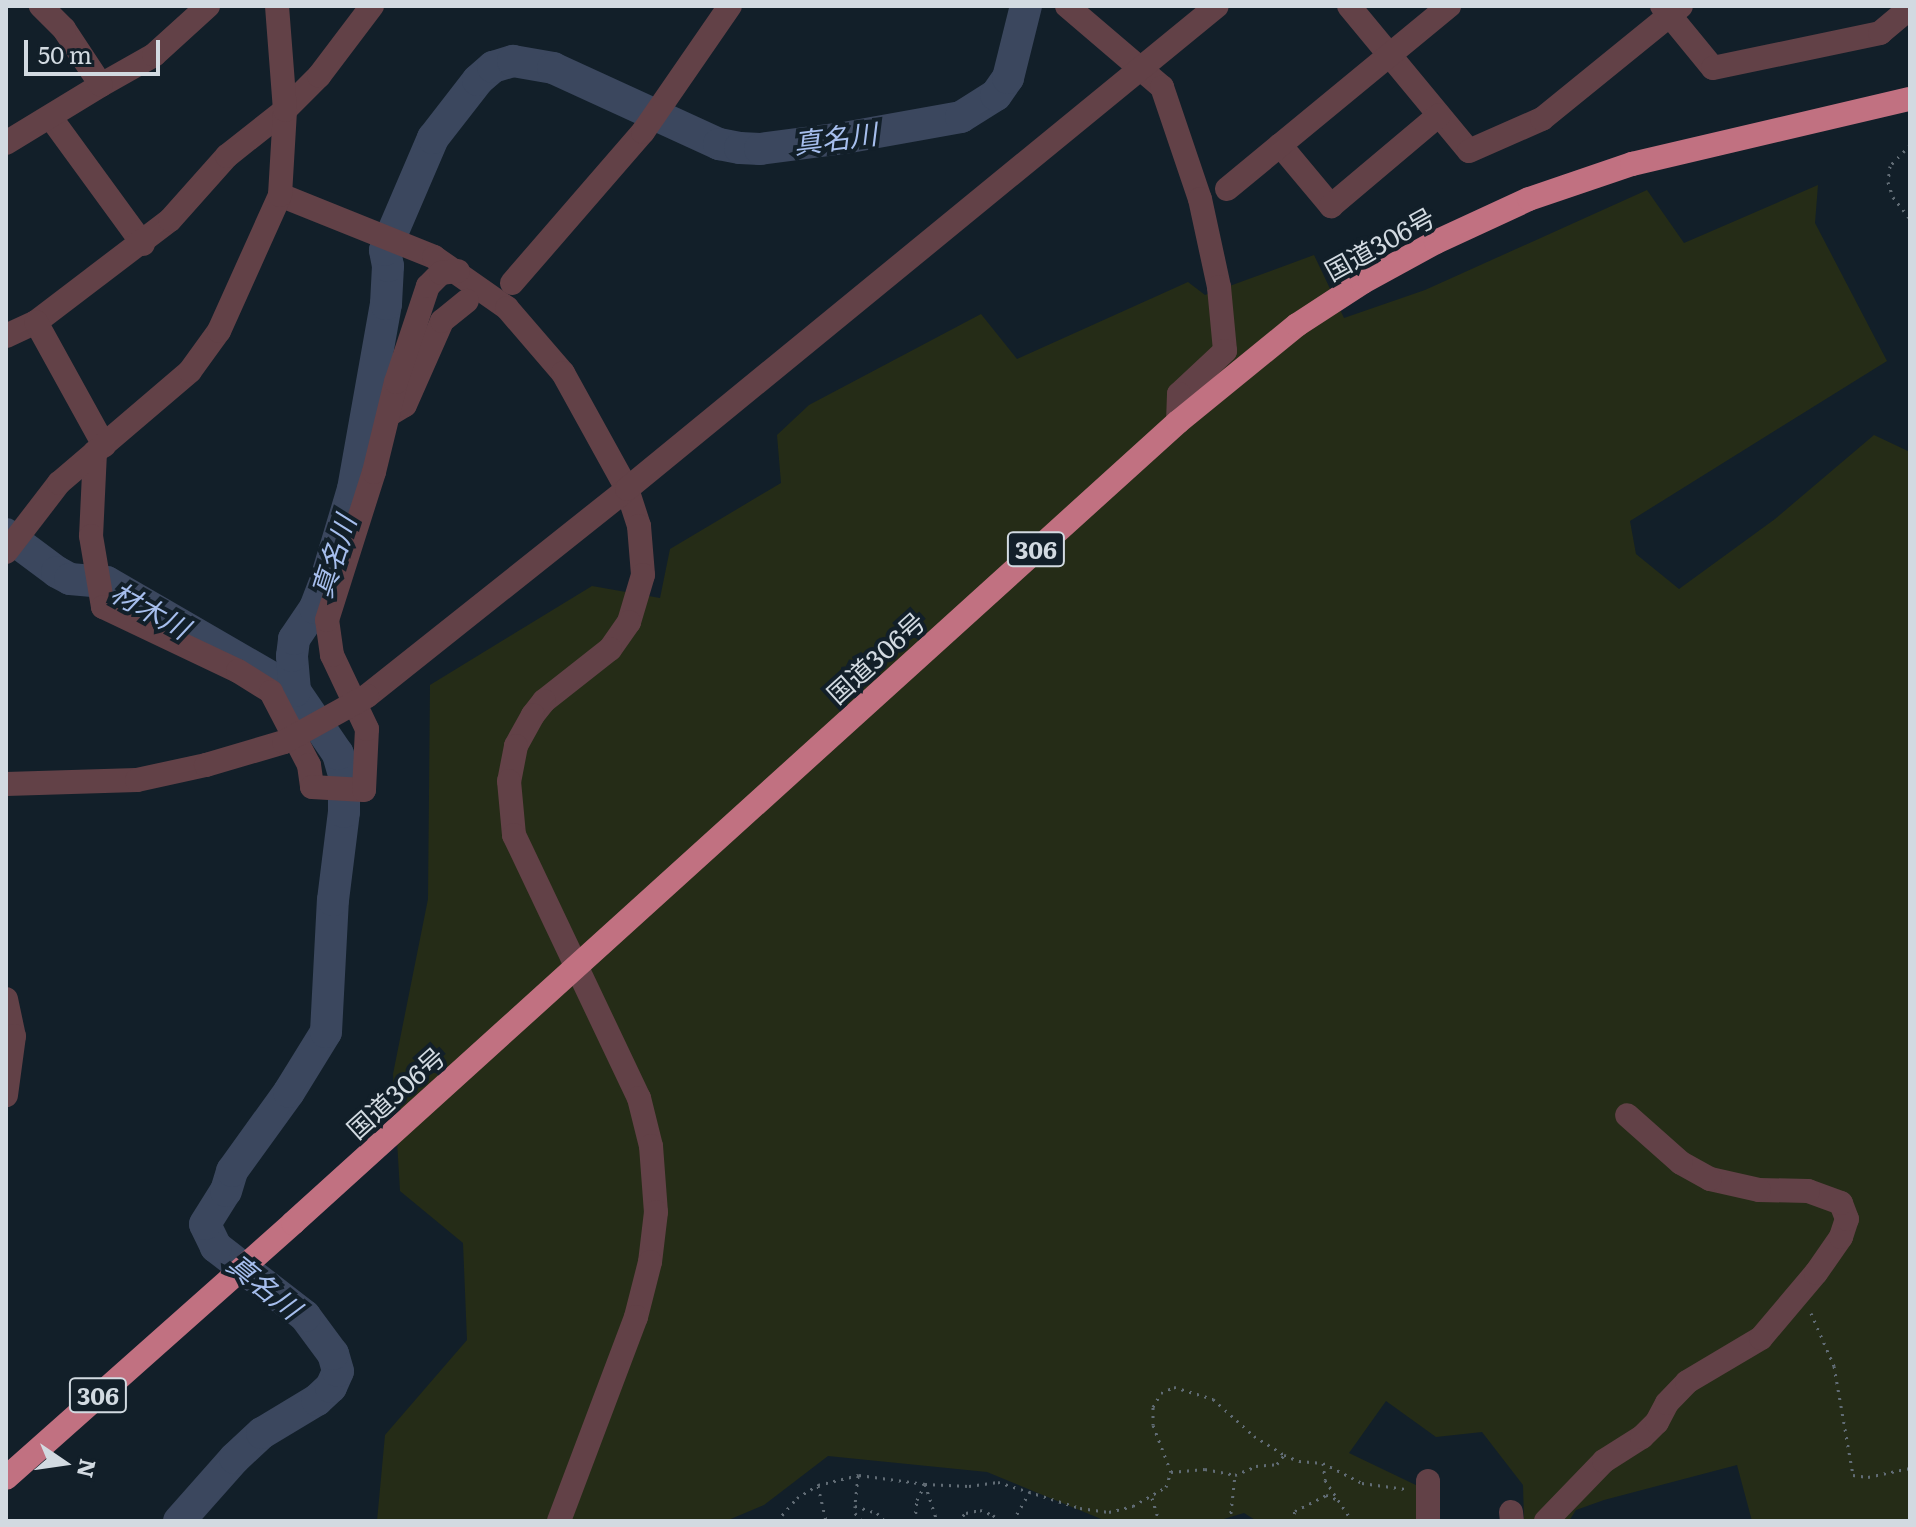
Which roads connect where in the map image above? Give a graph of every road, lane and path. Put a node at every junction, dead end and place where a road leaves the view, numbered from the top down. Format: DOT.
graph roads {
  1 [pos="41,6"];
  2 [pos="208,6"];
  3 [pos="277,6"];
  4 [pos="372,6"];
  5 [pos="730,6"];
  6 [pos="1067,6"];
  7 [pos="1217,6"];
  8 [pos="1349,6"];
  9 [pos="1449,6"];
  10 [pos="1910,8"];
  11 [pos="1671,9"];
  12 [pos="1389,55"];
  13 [pos="1142,67"];
  14 [pos="101,85"];
  15 [pos="1910,99"];
  16 [pos="285,110"];
  17 [pos="1439,115"];
  18 [pos="51,118"];
  19 [pos="6,143"];
  20 [pos="1280,145"];
  21 [pos="1910,145"];
  22 [pos="1227,189"];
  23 [pos="280,195"];
  24 [pos="1910,219"];
  25 [pos="143,244"];
  26 [pos="458,271"];
  27 [pos="512,283"];
  28 [pos="467,301"];
  29 [pos="17,326"];
  30 [pos="388,415"];
  31 [pos="1178,422"];
  32 [pos="99,448"];
  33 [pos="627,489"];
  34 [pos="8,550"];
  35 [pos="6,784"];
  36 [pos="574,966"];
  37 [pos="6,999"];
  38 [pos="6,1095"];
  39 [pos="1627,1115"];
  40 [pos="1801,1291"];
  41 [pos="1284,1455"];
  42 [pos="1323,1463"];
  43 [pos="1910,1468"];
  44 [pos="1171,1472"];
  45 [pos="859,1475"];
  46 [pos="1235,1475"];
  47 [pos="6,1478"];
  48 [pos="925,1484"];
  49 [pos="818,1485"];
  50 [pos="1422,1485"];
  51 [pos="1030,1491"];
  52 [pos="1152,1498"];
  53 [pos="1336,1499"];
  54 [pos="855,1506"];
  55 [pos="823,1519"];
  56 [pos="559,1521"];
  57 [pos="777,1521"];
  58 [pos="862,1521"];
  59 [pos="885,1521"];
  60 [pos="915,1521"];
  61 [pos="937,1521"];
  62 [pos="957,1521"];
  63 [pos="999,1521"];
  64 [pos="1013,1521"];
  65 [pos="1159,1521"];
  66 [pos="1230,1521"];
  67 [pos="1291,1521"];
  68 [pos="1352,1521"];
  69 [pos="1428,1521"];
  70 [pos="1546,1521"];
  1 -- 14 [label="street"];
  2 -- 14 [label="street"];
  3 -- 16 [label="street"];
  4 -- 16 [label="street"];
  5 -- 27 [label="street"];
  6 -- 13 [label="street"];
  7 -- 13 [label="street"];
  8 -- 12 [label="street"];
  9 -- 12 [label="street"];
  10 -- 11 [label="street"];
  11 -- 17 [label="street"];
  12 -- 17 [label="street"];
  12 -- 20 [label="street"];
  13 -- 31 [label="street"];
  13 -- 33 [label="street"];
  14 -- 18 [label="street"];
  15 -- 31 [label="highway, 国道306号 / 306"];
  16 -- 23 [label="street"];
  16 -- 25 [label="street"];
  17 -- 20 [label="street"];
  18 -- 19 [label="street"];
  18 -- 25 [label="street"];
  20 -- 22 [label="street"];
  21 -- 24 [label="path"];
  23 -- 26 [label="street"];
  23 -- 32 [label="street"];
  25 -- 29 [label="street"];
  26 -- 30 [label="street"];
  26 -- 33 [label="street"];
  28 -- 30 [label="street"];
  29 -- 32 [label="street"];
  30 -- 32 [label="street"];
  31 -- 36 [label="highway, 国道306号 / 306"];
  32 -- 34 [label="street"];
  33 -- 35 [label="street, bridge"];
  33 -- 36 [label="street"];
  36 -- 47 [label="highway, 国道306号 / 306"];
  36 -- 56 [label="street"];
  37 -- 38 [label="street"];
  39 -- 40 [label="street"];
  40 -- 43 [label="path"];
  40 -- 70 [label="street"];
  41 -- 42 [label="path"];
  41 -- 44 [label="path"];
  41 -- 46 [label="path"];
  42 -- 50 [label="path"];
  42 -- 53 [label="path"];
  44 -- 46 [label="path"];
  44 -- 52 [label="path"];
  45 -- 48 [label="path"];
  45 -- 49 [label="path"];
  45 -- 54 [label="path"];
  46 -- 66 [label="path"];
  48 -- 51 [label="path"];
  48 -- 60 [label="path"];
  48 -- 61 [label="path"];
  49 -- 55 [label="path"];
  49 -- 57 [label="path"];
  50 -- 69 [label="street"];
  51 -- 52 [label="path"];
  51 -- 64 [label="path"];
  52 -- 65 [label="path"];
  53 -- 67 [label="path"];
  53 -- 68 [label="path"];
  54 -- 58 [label="path"];
  54 -- 59 [label="path"];
  62 -- 63 [label="path"];
}
